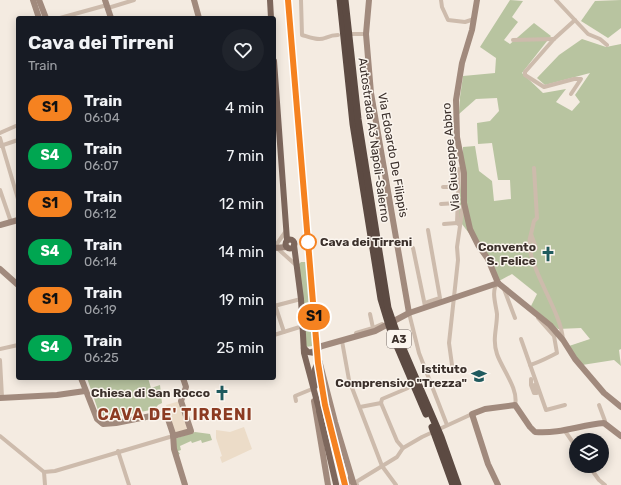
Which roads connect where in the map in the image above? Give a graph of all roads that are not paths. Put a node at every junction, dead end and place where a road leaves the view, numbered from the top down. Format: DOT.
graph roads {
  1 [pos="33,0"];
  2 [pos="39,0"];
  3 [pos="134,0"];
  4 [pos="194,0"];
  5 [pos="270,0"];
  6 [pos="301,0"];
  7 [pos="340,0"];
  8 [pos="345,0"];
  9 [pos="369,0"];
  10 [pos="441,0"];
  11 [pos="477,0"];
  12 [pos="556,0"];
  13 [pos="107,4"];
  14 [pos="39,16"];
  15 [pos="45,16"];
  16 [pos="67,16"];
  17 [pos="110,16"];
  18 [pos="198,16"];
  19 [pos="271,16"];
  20 [pos="474,19"];
  21 [pos="575,20"];
  22 [pos="351,34"];
  23 [pos="366,34"];
  24 [pos="338,35"];
  25 [pos="554,39"];
  26 [pos="513,40"];
  27 [pos="607,45"];
  28 [pos="276,85"];
  29 [pos="571,94"];
  30 [pos="16,126"];
  31 [pos="0,133"];
  32 [pos="0,138"];
  33 [pos="16,141"];
  34 [pos="1,146"];
  35 [pos="534,168"];
  36 [pos="459,169"];
  37 [pos="457,186"];
  38 [pos="443,187"];
  39 [pos="0,190"];
  40 [pos="16,193"];
  41 [pos="461,203"];
  42 [pos="441,204"];
  43 [pos="16,221"];
  44 [pos="11,222"];
  45 [pos="444,224"];
  46 [pos="459,224"];
  47 [pos="0,225"];
  48 [pos="288,229"];
  49 [pos="428,230"];
  50 [pos="531,234"];
  51 [pos="289,244"];
  52 [pos="276,245"];
  53 [pos="276,246"];
  54 [pos="276,247"];
  55 [pos="414,248"];
  56 [pos="536,248"];
  57 [pos="296,264"];
  58 [pos="0,269"];
  59 [pos="16,281"];
  60 [pos="500,284"];
  61 [pos="455,298"];
  62 [pos="301,299"];
  63 [pos="276,306"];
  64 [pos="425,306"];
  65 [pos="276,309"];
  66 [pos="533,311"];
  67 [pos="409,313"];
  68 [pos="370,314"];
  69 [pos="515,318"];
  70 [pos="382,324"];
  71 [pos="303,326"];
  72 [pos="373,328"];
  73 [pos="284,332"];
  74 [pos="276,334"];
  75 [pos="521,339"];
  76 [pos="563,340"];
  77 [pos="342,341"];
  78 [pos="334,343"];
  79 [pos="16,345"];
  80 [pos="322,346"];
  81 [pos="304,348"];
  82 [pos="0,349"];
  83 [pos="311,352"];
  84 [pos="320,358"];
  85 [pos="0,360"];
  86 [pos="306,361"];
  87 [pos="452,365"];
  88 [pos="530,365"];
  89 [pos="82,380"];
  90 [pos="184,380"];
  91 [pos="408,388"];
  92 [pos="312,389"];
  93 [pos="86,392"];
  94 [pos="1,397"];
  95 [pos="296,401"];
  96 [pos="381,403"];
  97 [pos="515,405"];
  98 [pos="565,405"];
  99 [pos="599,405"];
  100 [pos="360,407"];
  101 [pos="621,407"];
  102 [pos="320,413"];
  103 [pos="472,414"];
  104 [pos="604,423"];
  105 [pos="447,425"];
  106 [pos="565,431"];
  107 [pos="0,436"];
  108 [pos="173,436"];
  109 [pos="621,436"];
  110 [pos="569,437"];
  111 [pos="403,448"];
  112 [pos="118,452"];
  113 [pos="382,466"];
  114 [pos="44,472"];
  115 [pos="594,473"];
  116 [pos="351,476"];
  117 [pos="45,485"];
  118 [pos="129,485"];
  119 [pos="185,485"];
  120 [pos="330,485"];
  121 [pos="343,485"];
  122 [pos="354,485"];
  123 [pos="357,485"];
  124 [pos="396,485"];
  125 [pos="453,485"];
  126 [pos="458,485"];
  127 [pos="498,485"];
  128 [pos="605,485"];
  1 -- 14 [label="street"];
  2 -- 15 [label="street"];
  3 -- 13 [label="street"];
  4 -- 18 [label="street"];
  5 -- 19 [label="main road"];
  6 -- 24 [label="street"];
  7 -- 125 [label="highway, Autostrada A3 Napoli-Salerno / A3"];
  8 -- 126 [label="highway, Autostrada A3 Napoli-Salerno / A3"];
  9 -- 23 [label="street, Via Edoardo De Filippis"];
  10 -- 20 [label="street"];
  11 -- 20 [label="street, Via Giuseppe Abbro"];
  12 -- 21 [label="street"];
  13 -- 16 [label="street"];
  13 -- 17 [label="street"];
  20 -- 41 [label="street, Via Giuseppe Abbro"];
  21 -- 25 [label="street"];
  21 -- 27 [label="street"];
  22 -- 23 [label="street"];
  23 -- 67 [label="street, Via Edoardo De Filippis"];
  25 -- 26 [label="street"];
  25 -- 29 [label="street"];
  28 -- 48 [label="main road"];
  30 -- 31 [label="street"];
  32 -- 34 [label="street"];
  33 -- 34 [label="street"];
  34 -- 40 [label="street"];
  35 -- 50 [label="street"];
  36 -- 37 [label="street"];
  37 -- 38 [label="street"];
  37 -- 41 [label="street"];
  39 -- 44 [label="street"];
  41 -- 42 [label="street"];
  41 -- 46 [label="street"];
  41 -- 60 [label="street, Via Giuseppe Abbro"];
  43 -- 44 [label="street"];
  44 -- 47 [label="street"];
  45 -- 46 [label="street"];
  46 -- 61 [label="street"];
  48 -- 51 [label="main road"];
  48 -- 52 [label="street"];
  49 -- 64 [label="street"];
  50 -- 56 [label="street"];
  50 -- 76 [label="street"];
  51 -- 53 [label="street"];
  51 -- 57 [label="main road"];
  54 -- 57 [label="street"];
  55 -- 64 [label="street"];
  57 -- 62 [label="main road"];
  58 -- 59 [label="street"];
  60 -- 61 [label="street"];
  60 -- 66 [label="street"];
  60 -- 69 [label="street"];
  60 -- 97 [label="street"];
  61 -- 64 [label="street"];
  61 -- 87 [label="street"];
  62 -- 63 [label="street"];
  62 -- 71 [label="main road"];
  64 -- 67 [label="street"];
  65 -- 73 [label="street"];
  66 -- 76 [label="street"];
  66 -- 88 [label="street"];
  67 -- 77 [label="street"];
  67 -- 105 [label="street"];
  68 -- 72 [label="street"];
  70 -- 72 [label="street"];
  71 -- 73 [label="street"];
  71 -- 81 [label="main road"];
  72 -- 78 [label="street"];
  73 -- 74 [label="street"];
  75 -- 88 [label="street"];
  76 -- 101 [label="street"];
  77 -- 78 [label="street"];
  77 -- 100 [label="street"];
  78 -- 80 [label="street"];
  79 -- 82 [label="street"];
  80 -- 83 [label="street"];
  80 -- 84 [label="street"];
  81 -- 83 [label="main road"];
  81 -- 86 [label="main road"];
  83 -- 84 [label="main road"];
  83 -- 86 [label="main road"];
  84 -- 102 [label="main road"];
  84 -- 116 [label="street"];
  85 -- 94 [label="street"];
  86 -- 92 [label="main road"];
  88 -- 98 [label="street"];
  89 -- 93 [label="street"];
  90 -- 108 [label="street"];
  91 -- 96 [label="street"];
  92 -- 95 [label="street"];
  92 -- 102 [label="main road"];
  92 -- 120 [label="street"];
  93 -- 94 [label="street"];
  93 -- 108 [label="street"];
  93 -- 108 [label="street"];
  96 -- 100 [label="street"];
  96 -- 111 [label="street"];
  97 -- 103 [label="street"];
  97 -- 106 [label="street"];
  99 -- 104 [label="street"];
  100 -- 113 [label="street"];
  102 -- 120 [label="main road"];
  103 -- 105 [label="street"];
  103 -- 127 [label="street"];
  104 -- 106 [label="street"];
  104 -- 109 [label="street"];
  105 -- 111 [label="street"];
  106 -- 110 [label="street"];
  107 -- 114 [label="street"];
  108 -- 112 [label="street"];
  108 -- 119 [label="street"];
  111 -- 113 [label="street"];
  112 -- 114 [label="street"];
  112 -- 118 [label="street"];
  113 -- 123 [label="street"];
  113 -- 124 [label="street"];
  114 -- 117 [label="street"];
  115 -- 128 [label="street"];
  116 -- 121 [label="street"];
  116 -- 122 [label="street"];
}
